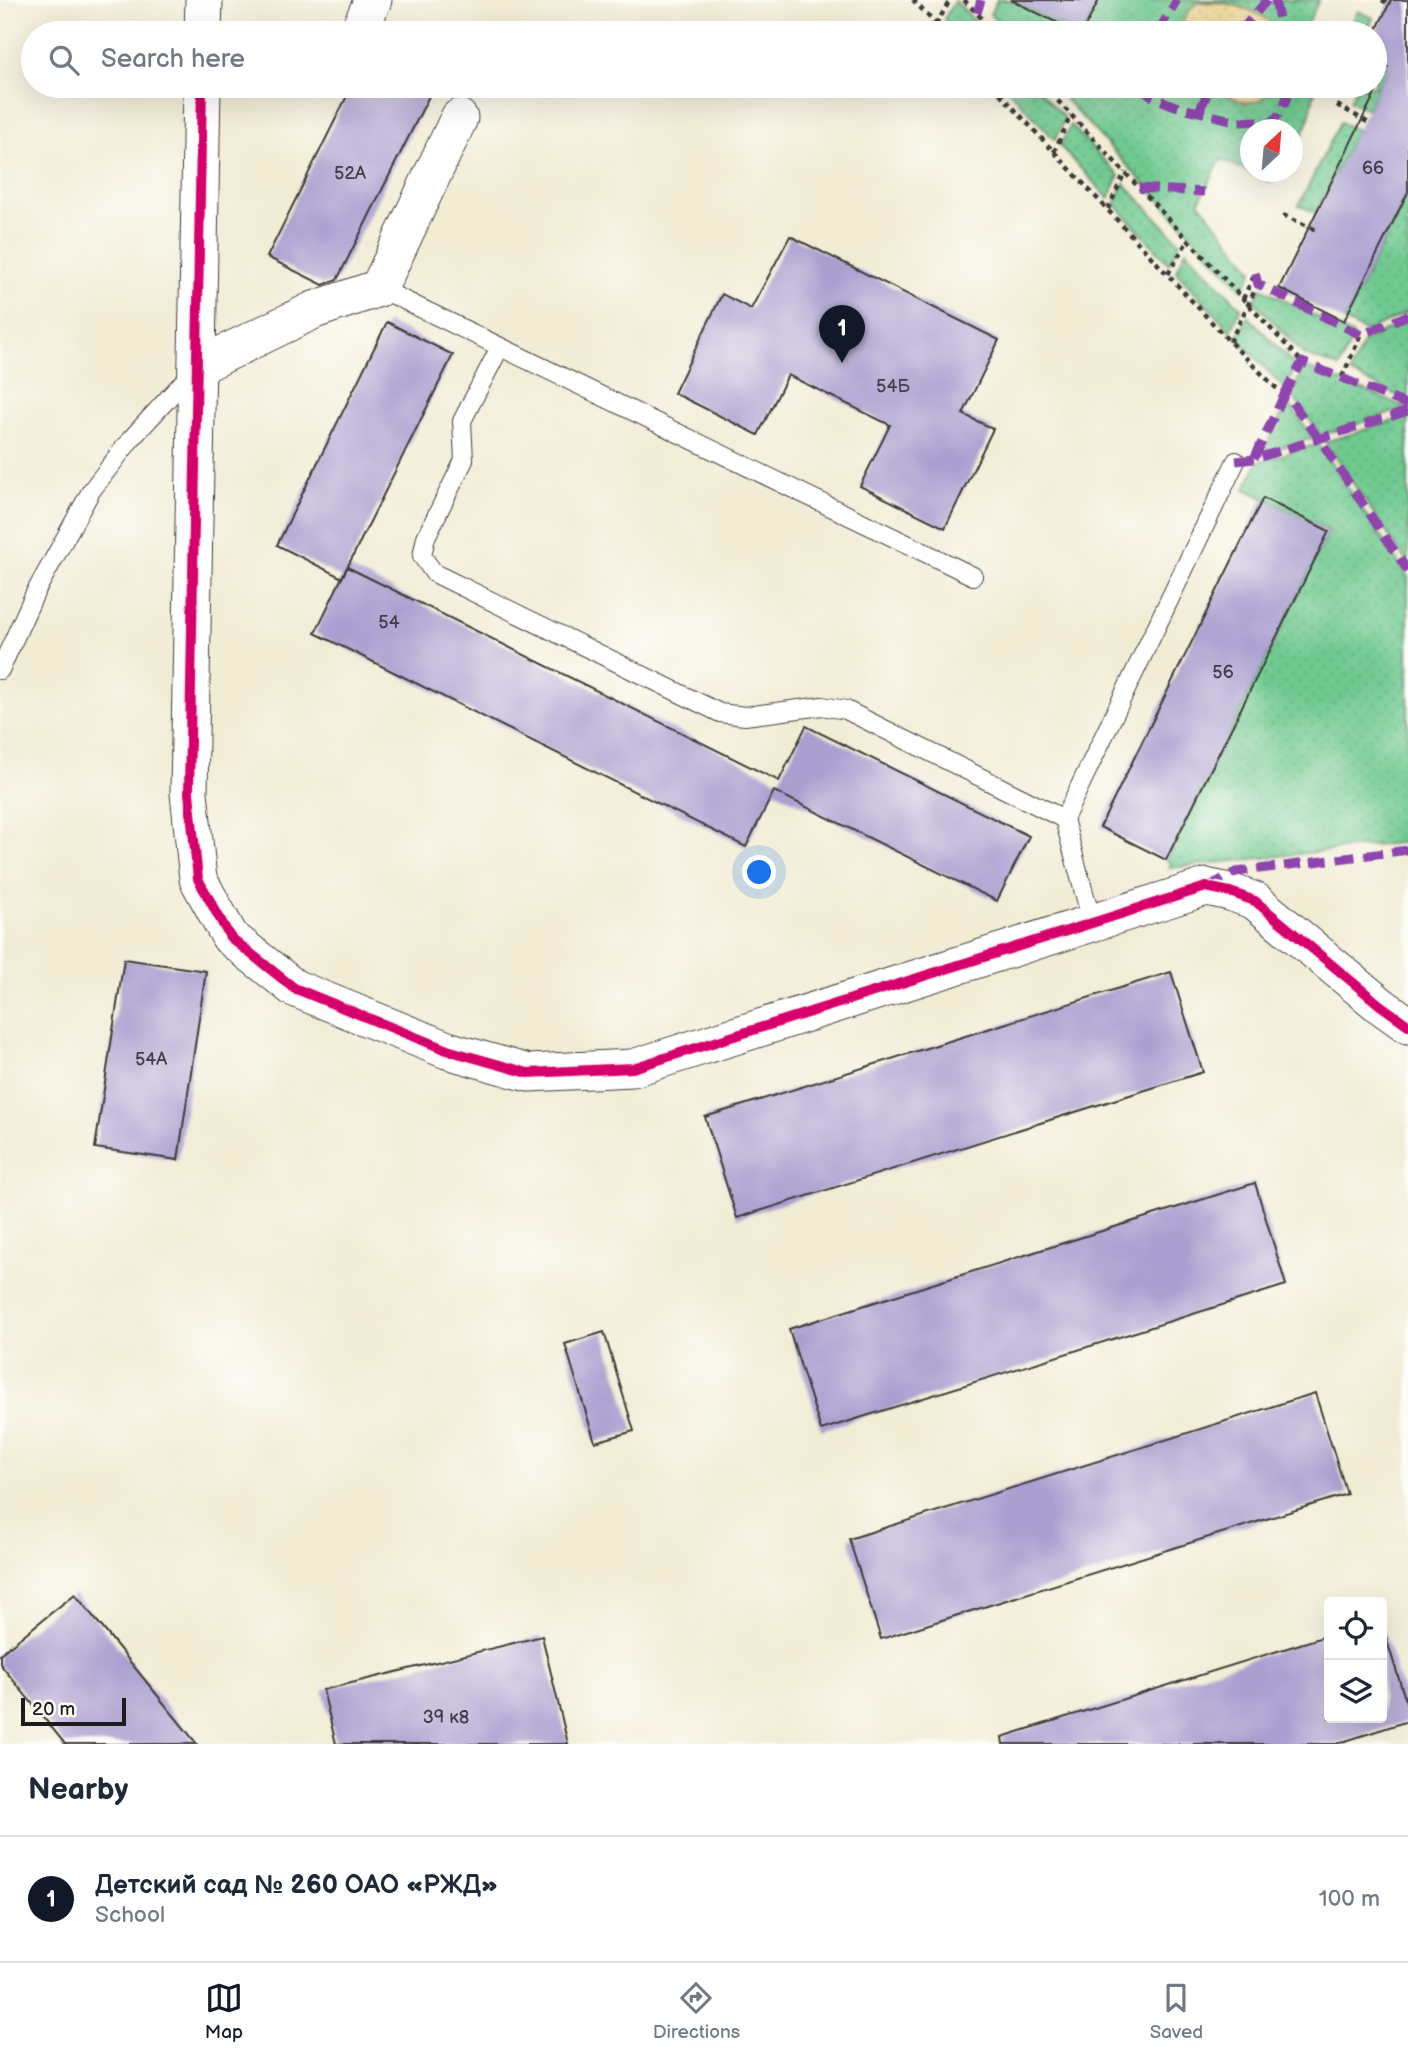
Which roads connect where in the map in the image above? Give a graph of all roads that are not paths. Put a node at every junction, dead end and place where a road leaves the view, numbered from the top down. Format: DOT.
graph roads {
  1 [pos="204,0"];
  2 [pos="373,0"];
  3 [pos="203,21"];
  4 [pos="363,21"];
  5 [pos="202,98"];
  6 [pos="459,118"];
  7 [pos="379,288"];
  8 [pos="500,347"];
  9 [pos="197,366"];
  10 [pos="1236,461"];
  11 [pos="973,576"];
  12 [pos="0,670"];
  13 [pos="1063,819"];
  14 [pos="1092,922"];
  15 [pos="1408,1025"];
  1 -- 3 [label="street"];
  2 -- 4 [label="street"];
  5 -- 9 [label="street"];
  6 -- 7 [label="street"];
  7 -- 8 [label="lane"];
  7 -- 9 [label="street"];
  8 -- 11 [label="lane"];
  8 -- 13 [label="lane"];
  9 -- 12 [label="lane"];
  9 -- 14 [label="street"];
  10 -- 13 [label="lane"];
  13 -- 14 [label="lane"];
  14 -- 15 [label="street"];
}
